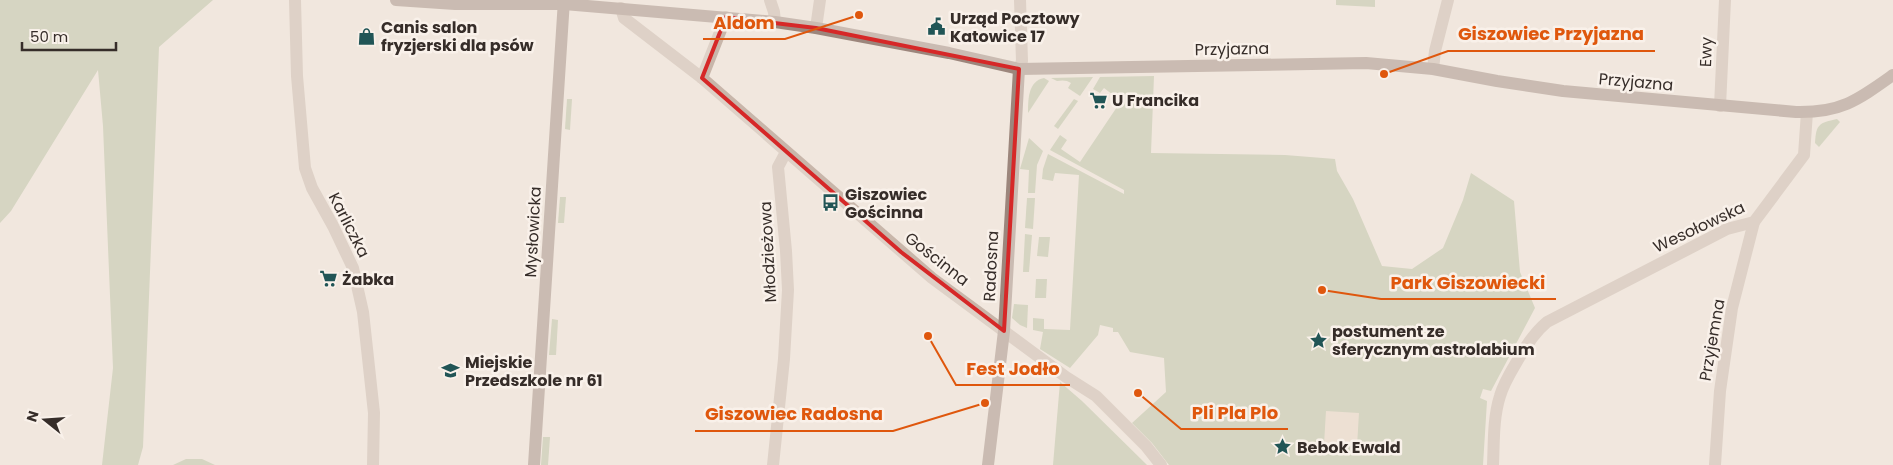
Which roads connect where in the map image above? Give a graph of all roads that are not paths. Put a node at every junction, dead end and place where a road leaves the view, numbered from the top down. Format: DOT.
graph roads {
  1 [pos="295,0"];
  2 [pos="396,0"];
  3 [pos="770,0"];
  4 [pos="820,0"];
  5 [pos="1020,0"];
  6 [pos="1448,0"];
  7 [pos="1725,0"];
  8 [pos="564,2"];
  9 [pos="622,8"];
  10 [pos="726,17"];
  11 [pos="775,22"];
  12 [pos="816,28"];
  13 [pos="1019,69"];
  14 [pos="1433,69"];
  15 [pos="1893,76"];
  16 [pos="702,78"];
  17 [pos="1720,106"];
  18 [pos="1807,112"];
  19 [pos="786,152"];
  20 [pos="1754,222"];
  21 [pos="1004,331"];
  22 [pos="373,465"];
  23 [pos="534,465"];
  24 [pos="773,465"];
  25 [pos="988,465"];
  26 [pos="1161,465"];
  27 [pos="1493,465"];
  28 [pos="1715,465"];
  1 -- 22 [label="street, Karliczka"];
  2 -- 8 [label="street, Przyjazna"];
  3 -- 11 [label="street"];
  4 -- 12 [label="street"];
  5 -- 13 [label="street"];
  6 -- 14 [label="street"];
  7 -- 17 [label="street, Ewy"];
  8 -- 9 [label="street, Przyjazna"];
  8 -- 23 [label="street, Mysłowicka"];
  9 -- 10 [label="street, Przyjazna"];
  9 -- 16 [label="street"];
  10 -- 11 [label="street, Przyjazna"];
  10 -- 16 [label="street"];
  11 -- 12 [label="street, Przyjazna"];
  12 -- 13 [label="street, Przyjazna"];
  13 -- 14 [label="street, Przyjazna"];
  13 -- 21 [label="street, Radosna"];
  14 -- 17 [label="street, Przyjazna"];
  15 -- 18 [label="street, Przyjazna"];
  16 -- 19 [label="street"];
  17 -- 18 [label="street, Przyjazna"];
  18 -- 20 [label="street, Wesołowska"];
  19 -- 21 [label="street, Gościnna"];
  19 -- 24 [label="street, Młodzieżowa"];
  20 -- 27 [label="street, Wesołowska"];
  20 -- 28 [label="street, Przyjemna"];
  21 -- 25 [label="street, Radosna"];
  21 -- 26 [label="street, Gościnna"];
}
